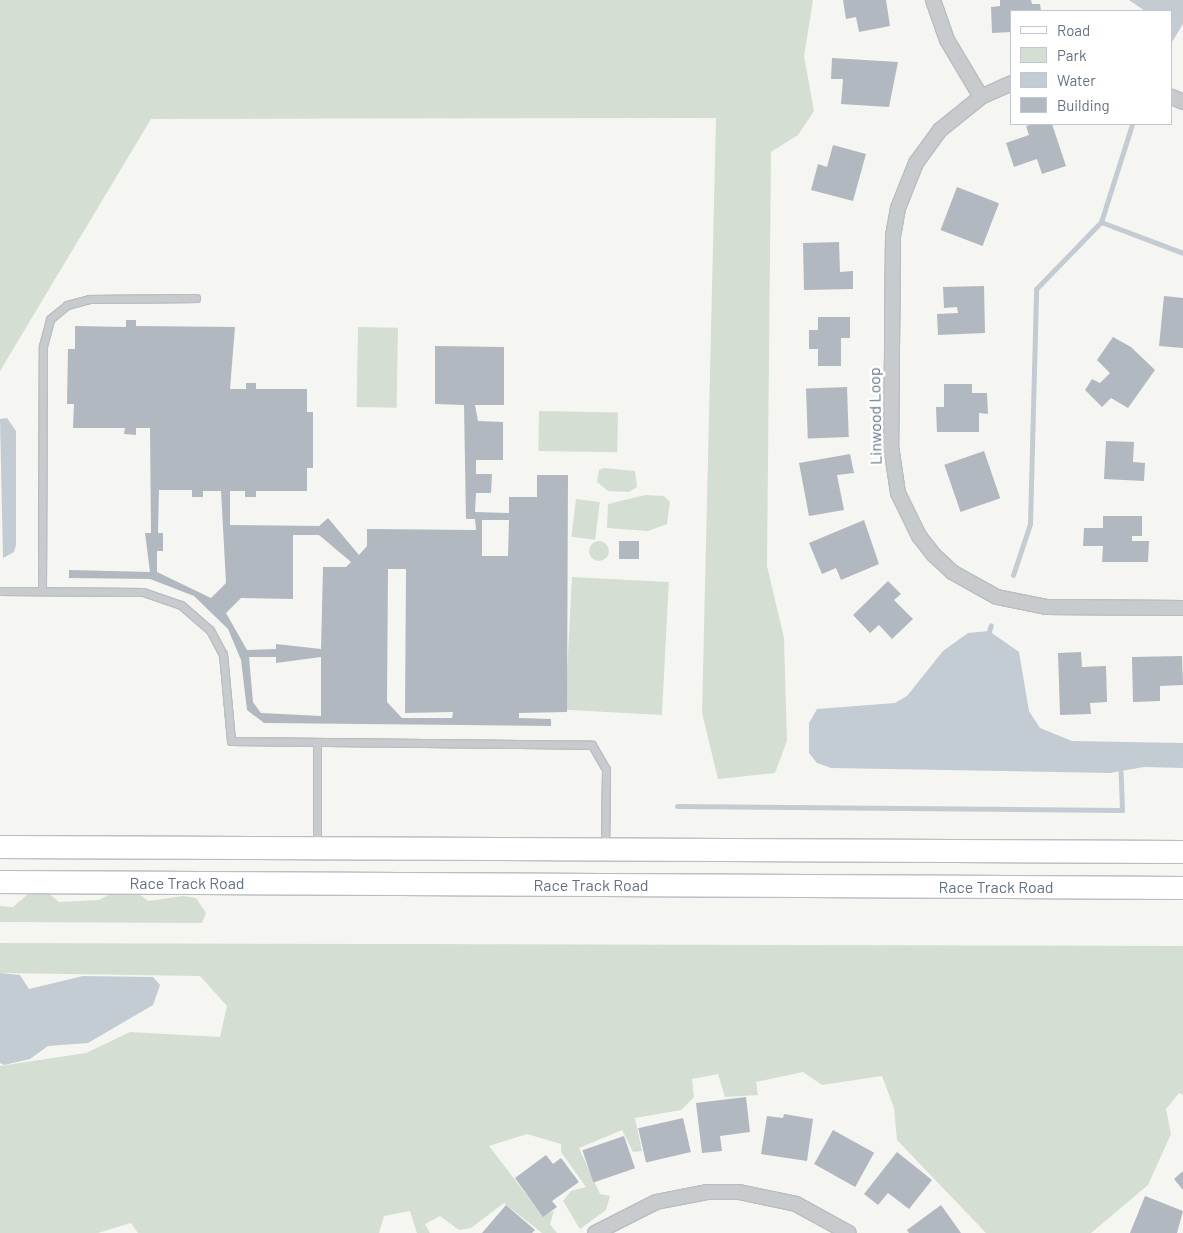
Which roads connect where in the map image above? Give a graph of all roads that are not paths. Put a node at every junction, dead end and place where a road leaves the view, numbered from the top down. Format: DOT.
graph roads {
  1 [pos="933,0"];
  2 [pos="1010,84"];
  3 [pos="981,97"];
  4 [pos="196,298"];
  5 [pos="42,590"];
  6 [pos="0,591"];
  7 [pos="1183,608"];
  8 [pos="317,742"];
  9 [pos="0,847"];
  10 [pos="203,848"];
  11 [pos="317,848"];
  12 [pos="605,849"];
  13 [pos="1183,852"];
  14 [pos="0,882"];
  15 [pos="201,883"];
  16 [pos="316,884"];
  17 [pos="567,885"];
  18 [pos="1183,888"];
  19 [pos="595,1233"];
  20 [pos="849,1233"];
  1 -- 3 [label="street"];
  2 -- 3 [label="street, Linwood Loop"];
  3 -- 7 [label="street, Linwood Loop"];
  4 -- 5 [label="lane"];
  5 -- 6 [label="lane"];
  5 -- 8 [label="lane"];
  8 -- 11 [label="lane"];
  8 -- 12 [label="lane"];
  9 -- 10 [label="main road"];
  10 -- 11 [label="main road"];
  10 -- 15 [label="main road"];
  11 -- 12 [label="main road"];
  11 -- 16 [label="main road"];
  12 -- 13 [label="main road"];
  12 -- 17 [label="main road"];
  14 -- 15 [label="main road, Race Track Road"];
  15 -- 16 [label="main road, Race Track Road"];
  16 -- 17 [label="main road, Race Track Road"];
  17 -- 18 [label="main road, Race Track Road"];
  19 -- 20 [label="street"];
}
